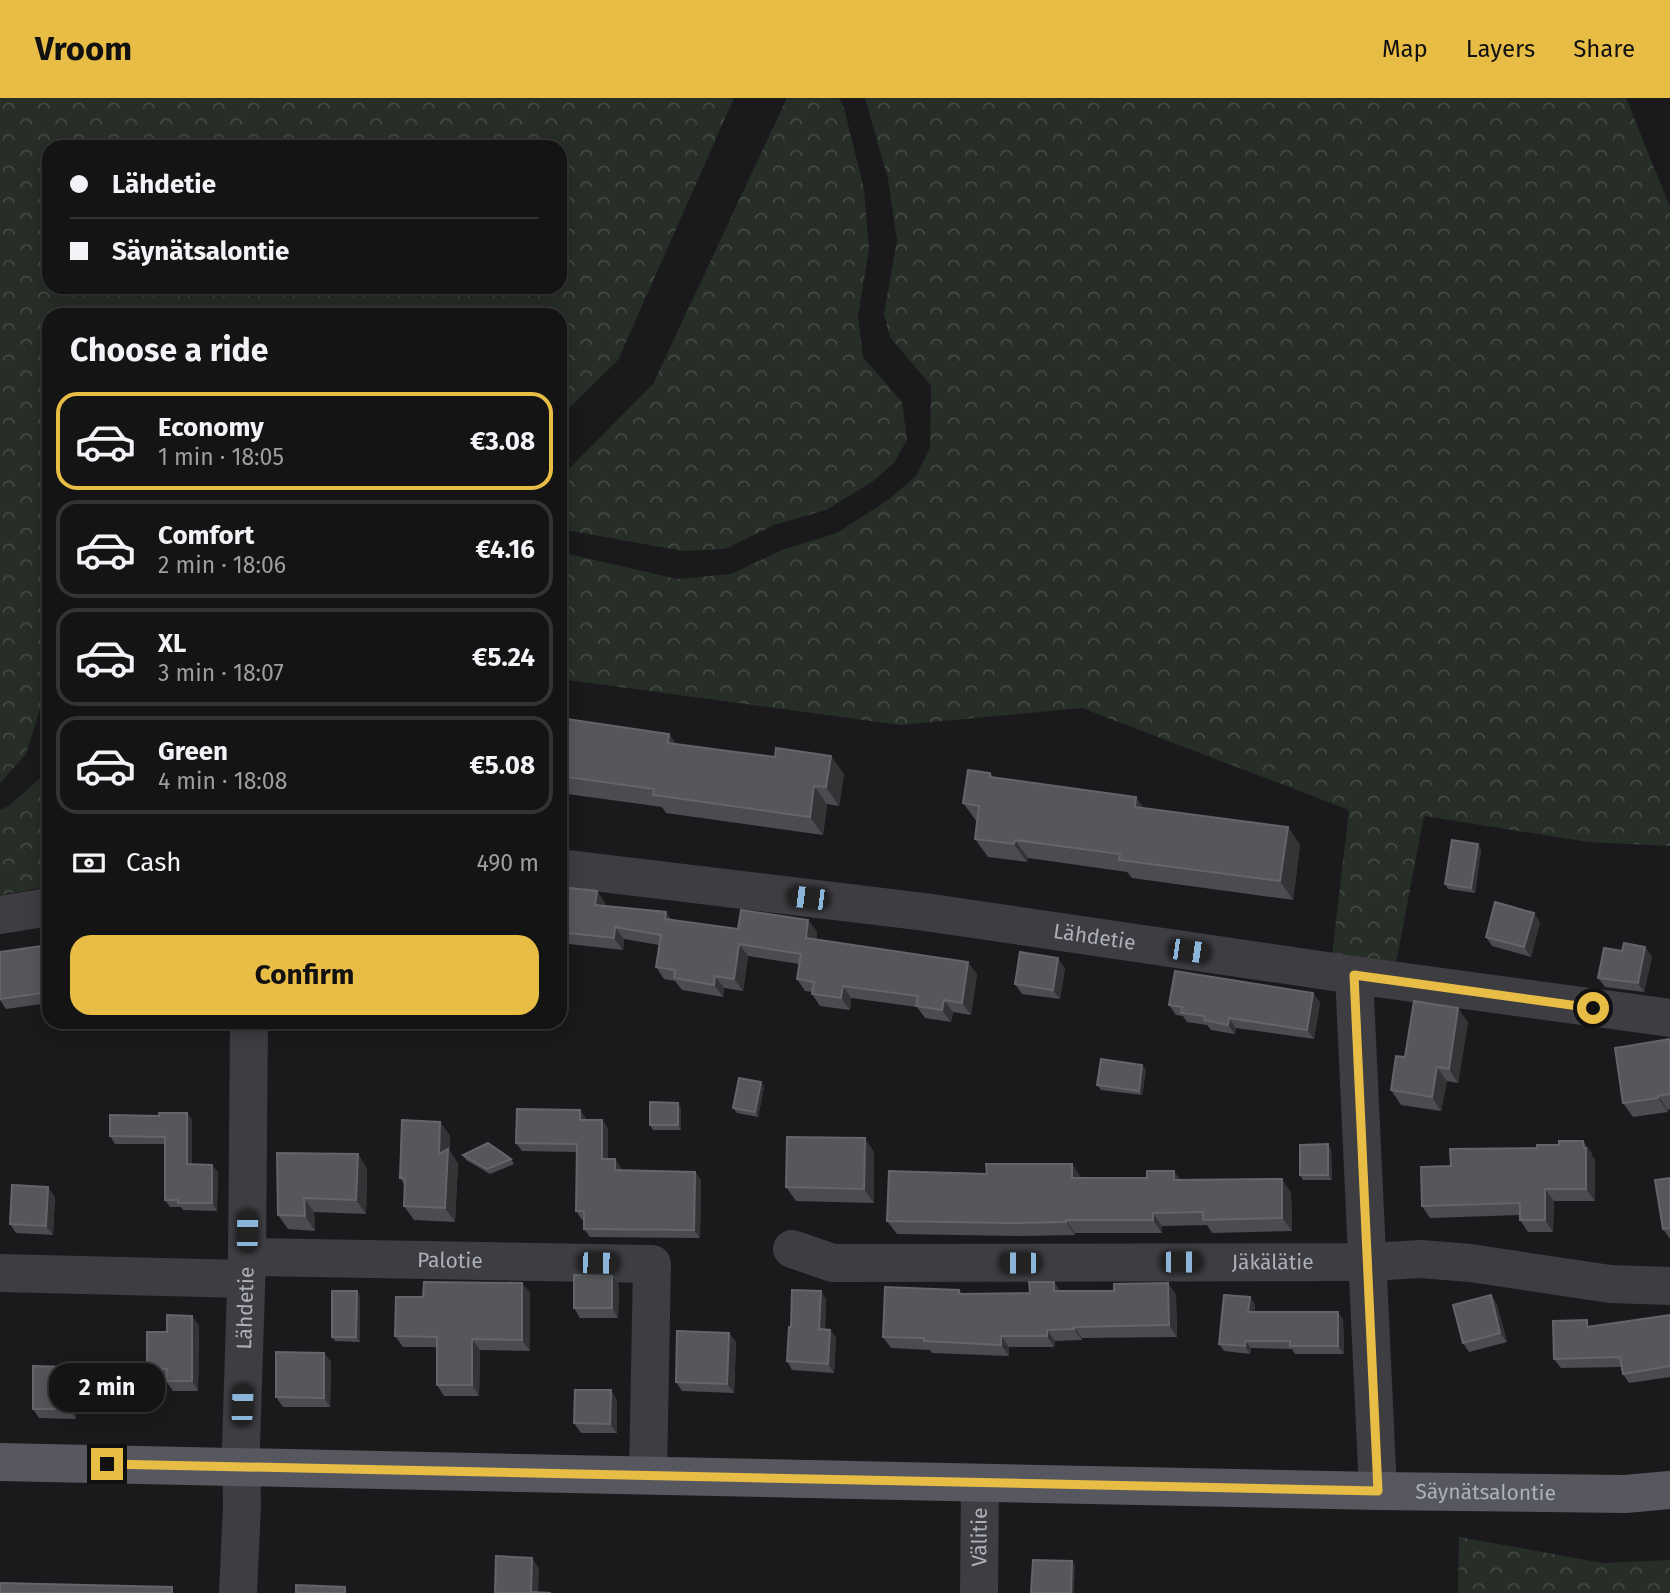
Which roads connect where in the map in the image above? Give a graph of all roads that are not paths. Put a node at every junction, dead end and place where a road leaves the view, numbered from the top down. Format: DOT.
graph roads {
  1 [pos="567,869"];
  2 [pos="42,908"];
  3 [pos="0,915"];
  4 [pos="1354,975"];
  5 [pos="1670,1018"];
  6 [pos="249,1029"];
  7 [pos="792,1249"];
  8 [pos="1368,1262"];
  9 [pos="246,1268"];
  10 [pos="0,1273"];
  11 [pos="1670,1286"];
  12 [pos="0,1462"];
  13 [pos="241,1466"];
  14 [pos="648,1475"];
  15 [pos="980,1483"];
  16 [pos="1670,1490"];
  17 [pos="1378,1491"];
  18 [pos="238,1593"];
  19 [pos="979,1593"];
  1 -- 4 [label="street, Lähdetie"];
  2 -- 3 [label="street"];
  4 -- 5 [label="street, Lähdetie"];
  4 -- 8 [label="street"];
  6 -- 9 [label="street, Lähdetie"];
  7 -- 8 [label="street, Jäkälätie"];
  8 -- 11 [label="street, Jäkälätie"];
  8 -- 17 [label="street"];
  9 -- 10 [label="street, Palotie"];
  9 -- 13 [label="street, Lähdetie"];
  9 -- 14 [label="street, Palotie"];
  12 -- 13 [label="main road, Säynätsalontie"];
  13 -- 14 [label="main road, Säynätsalontie"];
  13 -- 18 [label="street, Lähdetie"];
  14 -- 15 [label="main road, Säynätsalontie"];
  15 -- 17 [label="main road, Säynätsalontie"];
  15 -- 19 [label="street, Välitie"];
  16 -- 17 [label="main road, Säynätsalontie"];
}
